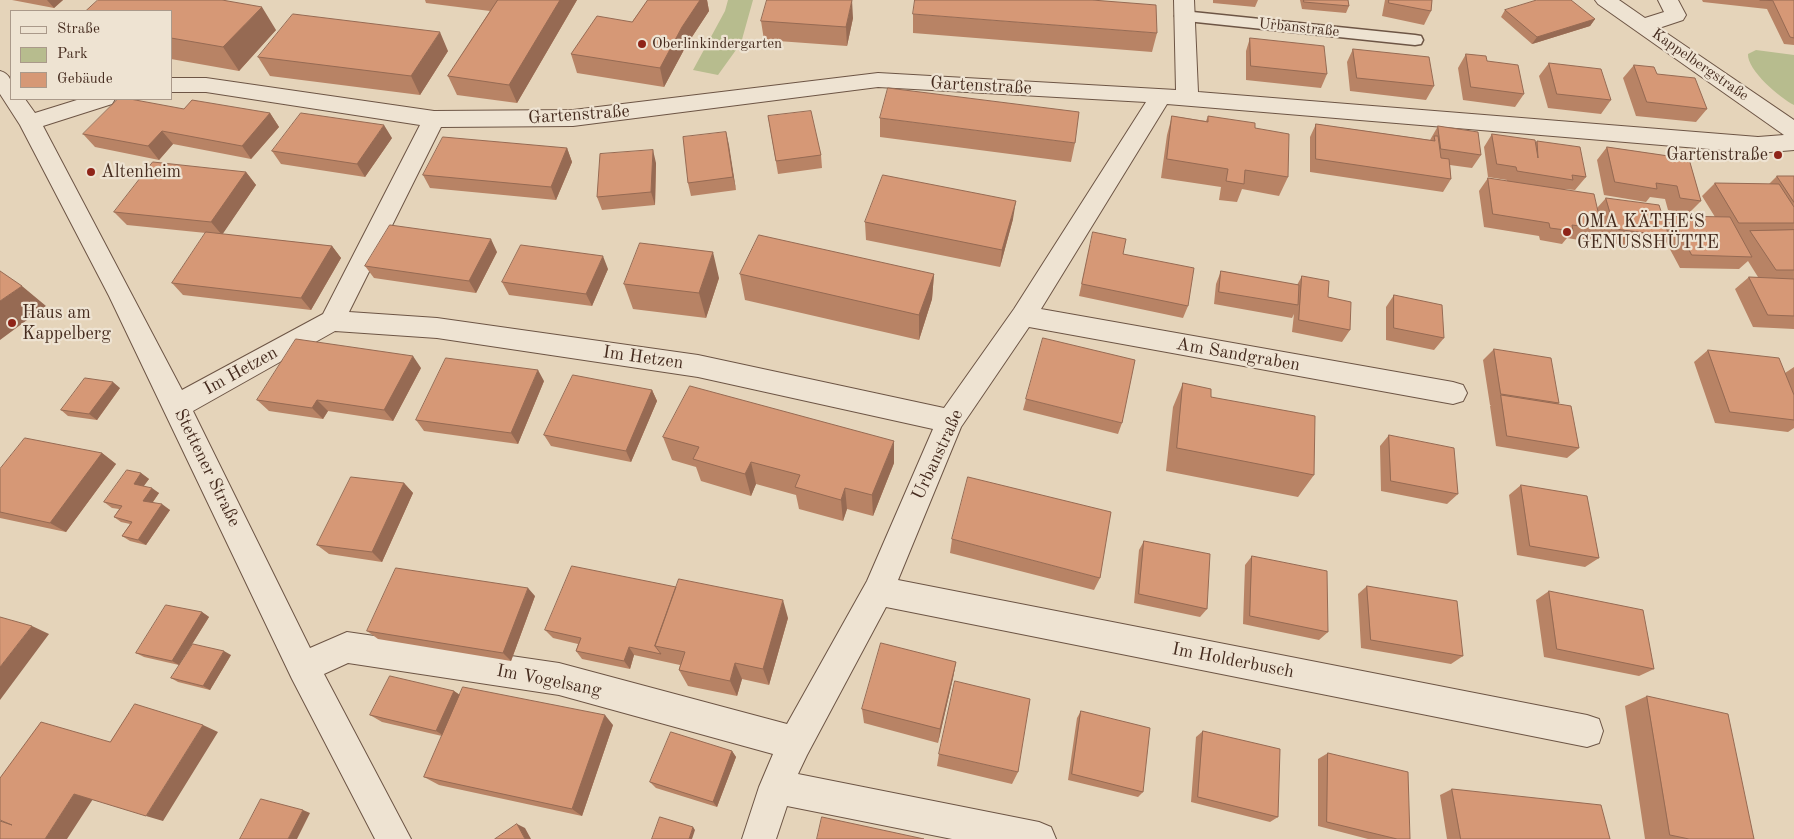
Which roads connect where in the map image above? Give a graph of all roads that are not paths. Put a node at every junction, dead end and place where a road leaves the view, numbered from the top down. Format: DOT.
graph roads {
  1 [pos="1605,0"];
  2 [pos="1668,0"];
  3 [pos="1184,8"];
  4 [pos="1643,26"];
  5 [pos="1415,40"];
  6 [pos="0,78"];
  7 [pos="172,85"];
  8 [pos="10,93"];
  9 [pos="1174,97"];
  10 [pos="15,100"];
  11 [pos="101,100"];
  12 [pos="434,119"];
  13 [pos="30,122"];
  14 [pos="1794,131"];
  15 [pos="1794,142"];
  16 [pos="1023,316"];
  17 [pos="332,321"];
  18 [pos="1453,393"];
  19 [pos="177,406"];
  20 [pos="950,421"];
  21 [pos="878,591"];
  22 [pos="303,668"];
  23 [pos="1588,731"];
  24 [pos="795,744"];
  25 [pos="776,787"];
  26 [pos="394,839"];
  27 [pos="759,839"];
  28 [pos="1039,839"];
  1 -- 4 [label="street, Kappelbergstraße"];
  2 -- 4 [label="street"];
  3 -- 5 [label="lane, Urbanstraße"];
  3 -- 9 [label="street, Urbanstraße"];
  4 -- 14 [label="street, Kappelbergstraße"];
  6 -- 8 [label="street"];
  7 -- 12 [label="street, Gartenstraße"];
  9 -- 12 [label="street, Gartenstraße"];
  9 -- 15 [label="street, Gartenstraße"];
  9 -- 16 [label="street, Urbanstraße"];
  10 -- 13 [label="street, Stettener Straße"];
  11 -- 13 [label="street"];
  12 -- 17 [label="street"];
  13 -- 19 [label="street, Stettener Straße"];
  16 -- 18 [label="street, Am Sandgraben"];
  16 -- 20 [label="street, Urbanstraße"];
  17 -- 19 [label="street, Im Hetzen"];
  17 -- 20 [label="street, Im Hetzen"];
  19 -- 22 [label="street, Stettener Straße"];
  20 -- 21 [label="street, Urbanstraße"];
  21 -- 23 [label="street, Im Holderbusch"];
  21 -- 24 [label="street, Urbanstraße"];
  22 -- 24 [label="street, Im Vogelsang"];
  22 -- 26 [label="street, Stettener Straße"];
  24 -- 25 [label="street, Urbanstraße"];
  25 -- 27 [label="street, Urbanstraße"];
  25 -- 28 [label="street"];
}
